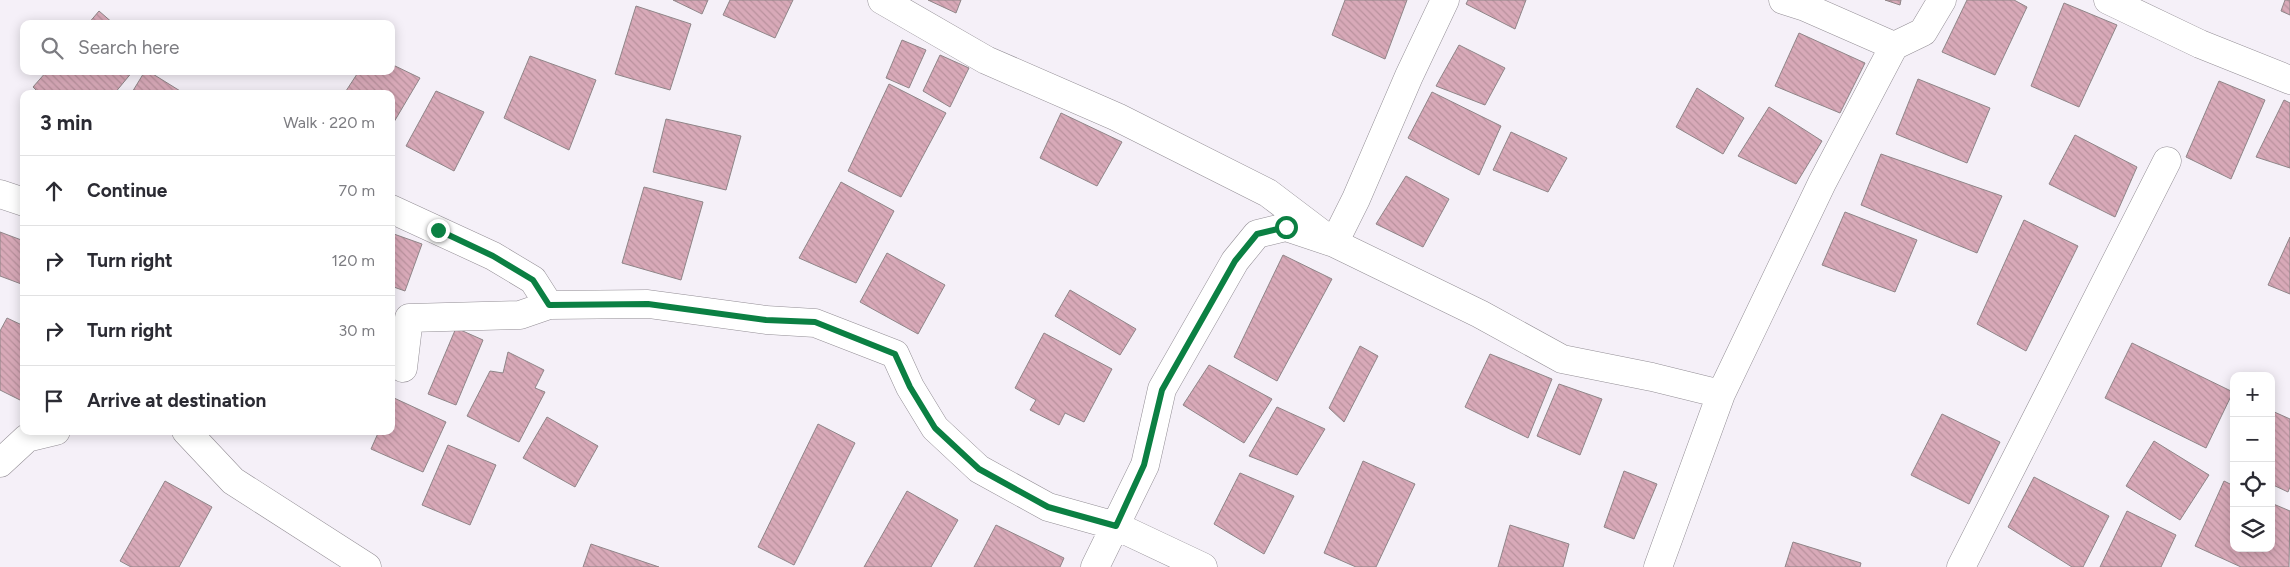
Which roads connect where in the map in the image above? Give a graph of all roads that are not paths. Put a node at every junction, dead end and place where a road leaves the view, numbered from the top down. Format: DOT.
graph roads {
  1 [pos="882,0"];
  2 [pos="1445,0"];
  3 [pos="1784,0"];
  4 [pos="1942,0"];
  5 [pos="2108,0"];
  6 [pos="1894,46"];
  7 [pos="2290,80"];
  8 [pos="2167,161"];
  9 [pos="0,194"];
  10 [pos="20,201"];
  11 [pos="395,211"];
  12 [pos="1334,242"];
  13 [pos="549,305"];
  14 [pos="403,368"];
  15 [pos="1721,394"];
  16 [pos="39,435"];
  17 [pos="190,435"];
  18 [pos="0,462"];
  19 [pos="1116,526"];
  20 [pos="367,567"];
  21 [pos="1095,567"];
  22 [pos="1203,567"];
  23 [pos="1658,567"];
  24 [pos="1961,567"];
  1 -- 12 [label="street"];
  2 -- 12 [label="street"];
  3 -- 6 [label="street"];
  4 -- 6 [label="street"];
  5 -- 7 [label="street"];
  6 -- 15 [label="street"];
  8 -- 24 [label="street"];
  9 -- 10 [label="street"];
  11 -- 13 [label="street"];
  12 -- 15 [label="street"];
  12 -- 19 [label="street"];
  13 -- 14 [label="street"];
  13 -- 19 [label="street"];
  15 -- 23 [label="street"];
  16 -- 18 [label="street"];
  17 -- 20 [label="street"];
  19 -- 21 [label="street"];
  19 -- 22 [label="street"];
}
